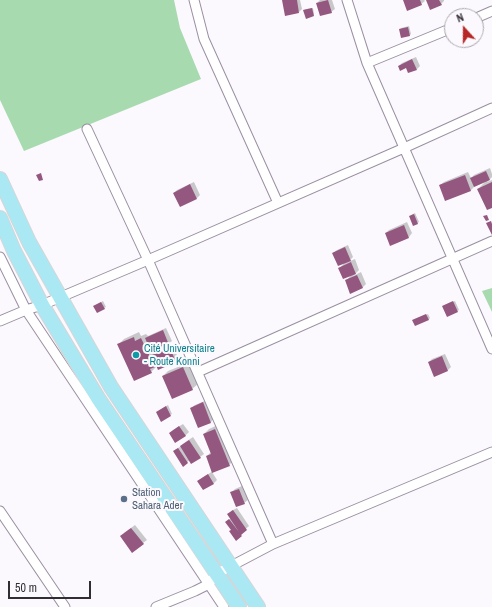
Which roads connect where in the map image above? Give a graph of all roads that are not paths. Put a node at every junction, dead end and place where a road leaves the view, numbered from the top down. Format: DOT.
graph roads {
  1 [pos="194,0"];
  2 [pos="348,0"];
  3 [pos="444,31"];
  4 [pos="367,63"];
  5 [pos="492,108"];
  6 [pos="87,129"];
  7 [pos="404,148"];
  8 [pos="0,180"];
  9 [pos="278,203"];
  10 [pos="0,218"];
  11 [pos="492,241"];
  12 [pos="0,257"];
  13 [pos="452,259"];
  14 [pos="148,260"];
  15 [pos="60,297"];
  16 [pos="42,305"];
  17 [pos="26,310"];
  18 [pos="0,321"];
  19 [pos="492,349"];
  20 [pos="198,372"];
  21 [pos="492,452"];
  22 [pos="0,511"];
  23 [pos="273,544"];
  24 [pos="231,566"];
  25 [pos="212,579"];
  26 [pos="66,607"];
  27 [pos="156,607"];
  28 [pos="224,607"];
  29 [pos="239,607"];
  30 [pos="258,607"];
  1 -- 9 [label="street"];
  2 -- 4 [label="street"];
  3 -- 4 [label="street"];
  4 -- 7 [label="street"];
  5 -- 7 [label="street"];
  6 -- 14 [label="street"];
  7 -- 9 [label="street"];
  7 -- 13 [label="street"];
  8 -- 15 [label="main road"];
  9 -- 14 [label="street"];
  10 -- 16 [label="main road"];
  11 -- 13 [label="street"];
  12 -- 17 [label="street"];
  13 -- 19 [label="street"];
  13 -- 20 [label="street"];
  14 -- 15 [label="street"];
  14 -- 20 [label="street"];
  15 -- 16 [label="street"];
  15 -- 24 [label="main road"];
  16 -- 17 [label="street"];
  16 -- 25 [label="main road"];
  17 -- 18 [label="street"];
  17 -- 25 [label="street"];
  20 -- 23 [label="street"];
  21 -- 23 [label="street"];
  22 -- 26 [label="street"];
  23 -- 24 [label="street"];
  24 -- 25 [label="street"];
  24 -- 30 [label="main road"];
  25 -- 27 [label="street"];
  25 -- 28 [label="street"];
  25 -- 29 [label="main road"];
}
